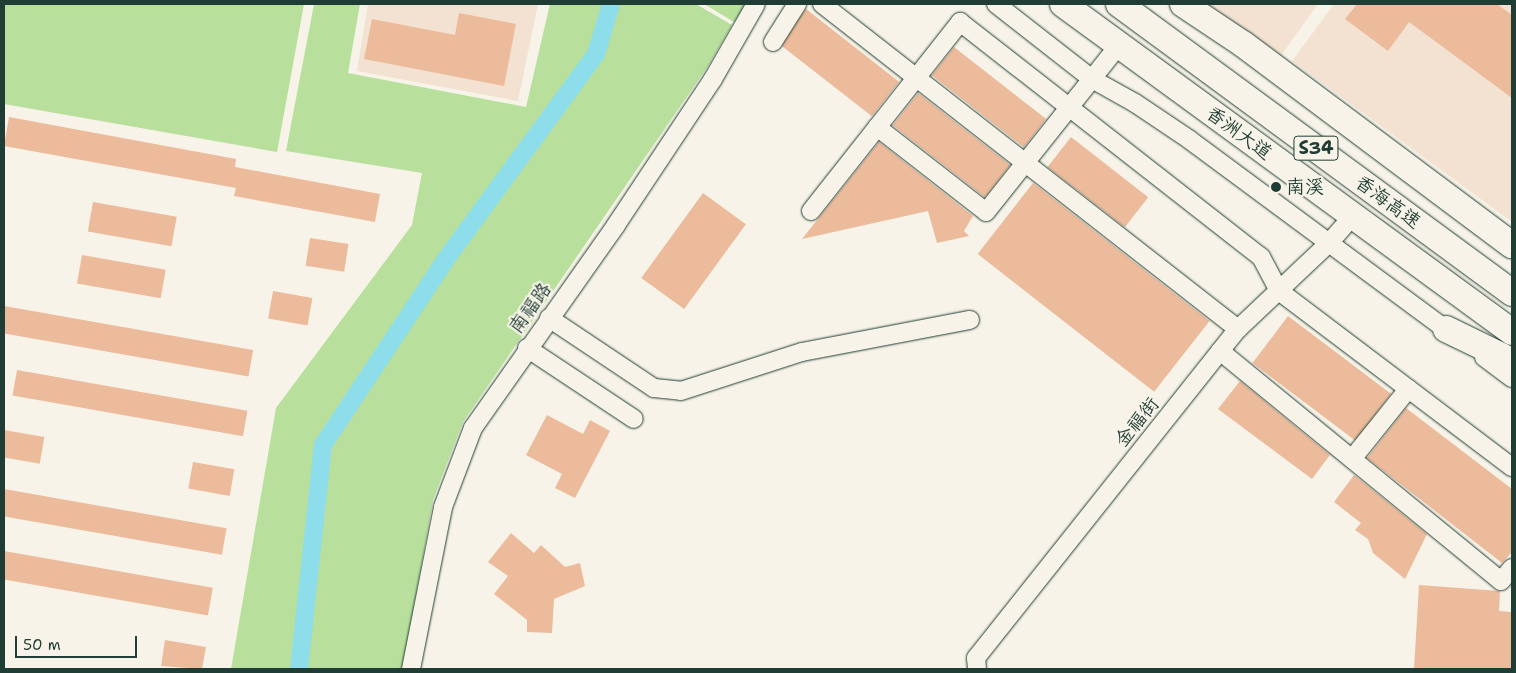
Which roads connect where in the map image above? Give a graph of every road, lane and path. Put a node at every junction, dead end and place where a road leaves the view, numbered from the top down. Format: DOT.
graph roads {
  1 [pos="756,4"];
  2 [pos="797,4"];
  3 [pos="822,4"];
  4 [pos="996,4"];
  5 [pos="1063,4"];
  6 [pos="1119,4"];
  7 [pos="1137,4"];
  8 [pos="1183,4"];
  9 [pos="773,42"];
  10 [pos="1119,45"];
  11 [pos="916,77"];
  12 [pos="1092,79"];
  13 [pos="1069,107"];
  14 [pos="877,127"];
  15 [pos="1026,163"];
  16 [pos="811,211"];
  17 [pos="1353,216"];
  18 [pos="1330,242"];
  19 [pos="1512,245"];
  20 [pos="1512,282"];
  21 [pos="1278,291"];
  22 [pos="1512,293"];
  23 [pos="549,318"];
  24 [pos="970,320"];
  25 [pos="1238,329"];
  26 [pos="1446,329"];
  27 [pos="1512,332"];
  28 [pos="527,348"];
  29 [pos="1220,351"];
  30 [pos="1512,361"];
  31 [pos="1512,378"];
  32 [pos="1408,389"];
  33 [pos="634,418"];
  34 [pos="1352,459"];
  35 [pos="1512,467"];
  36 [pos="1512,568"];
  37 [pos="411,669"];
  38 [pos="978,669"];
  1 -- 23 [label="street, 南福路"];
  2 -- 9 [label="street"];
  3 -- 11 [label="street"];
  4 -- 12 [label="street"];
  5 -- 10 [label="highway, 香洲大道"];
  6 -- 22 [label="highway, 香海高速 / S34"];
  7 -- 20 [label="highway"];
  8 -- 19 [label="highway, S34"];
  10 -- 12 [label="street"];
  10 -- 17 [label="highway, 香洲大道"];
  11 -- 13 [label="street"];
  11 -- 14 [label="street"];
  11 -- 15 [label="street"];
  12 -- 13 [label="street"];
  12 -- 18 [label="street"];
  13 -- 15 [label="street"];
  13 -- 21 [label="street"];
  14 -- 15 [label="street"];
  14 -- 16 [label="street"];
  15 -- 25 [label="street"];
  17 -- 18 [label="street, 金福街"];
  17 -- 27 [label="highway, 香洲大道"];
  18 -- 21 [label="street, 金福街"];
  18 -- 26 [label="street"];
  21 -- 25 [label="street, 金福街"];
  21 -- 32 [label="street"];
  23 -- 24 [label="street"];
  23 -- 28 [label="street, 南福路"];
  25 -- 29 [label="street, 金福街"];
  26 -- 30 [label="highway"];
  26 -- 31 [label="street"];
  28 -- 33 [label="street"];
  28 -- 37 [label="street, 南福路"];
  29 -- 34 [label="street"];
  29 -- 38 [label="street, 金福街"];
  32 -- 34 [label="street"];
  32 -- 35 [label="street"];
  34 -- 36 [label="street"];
}
